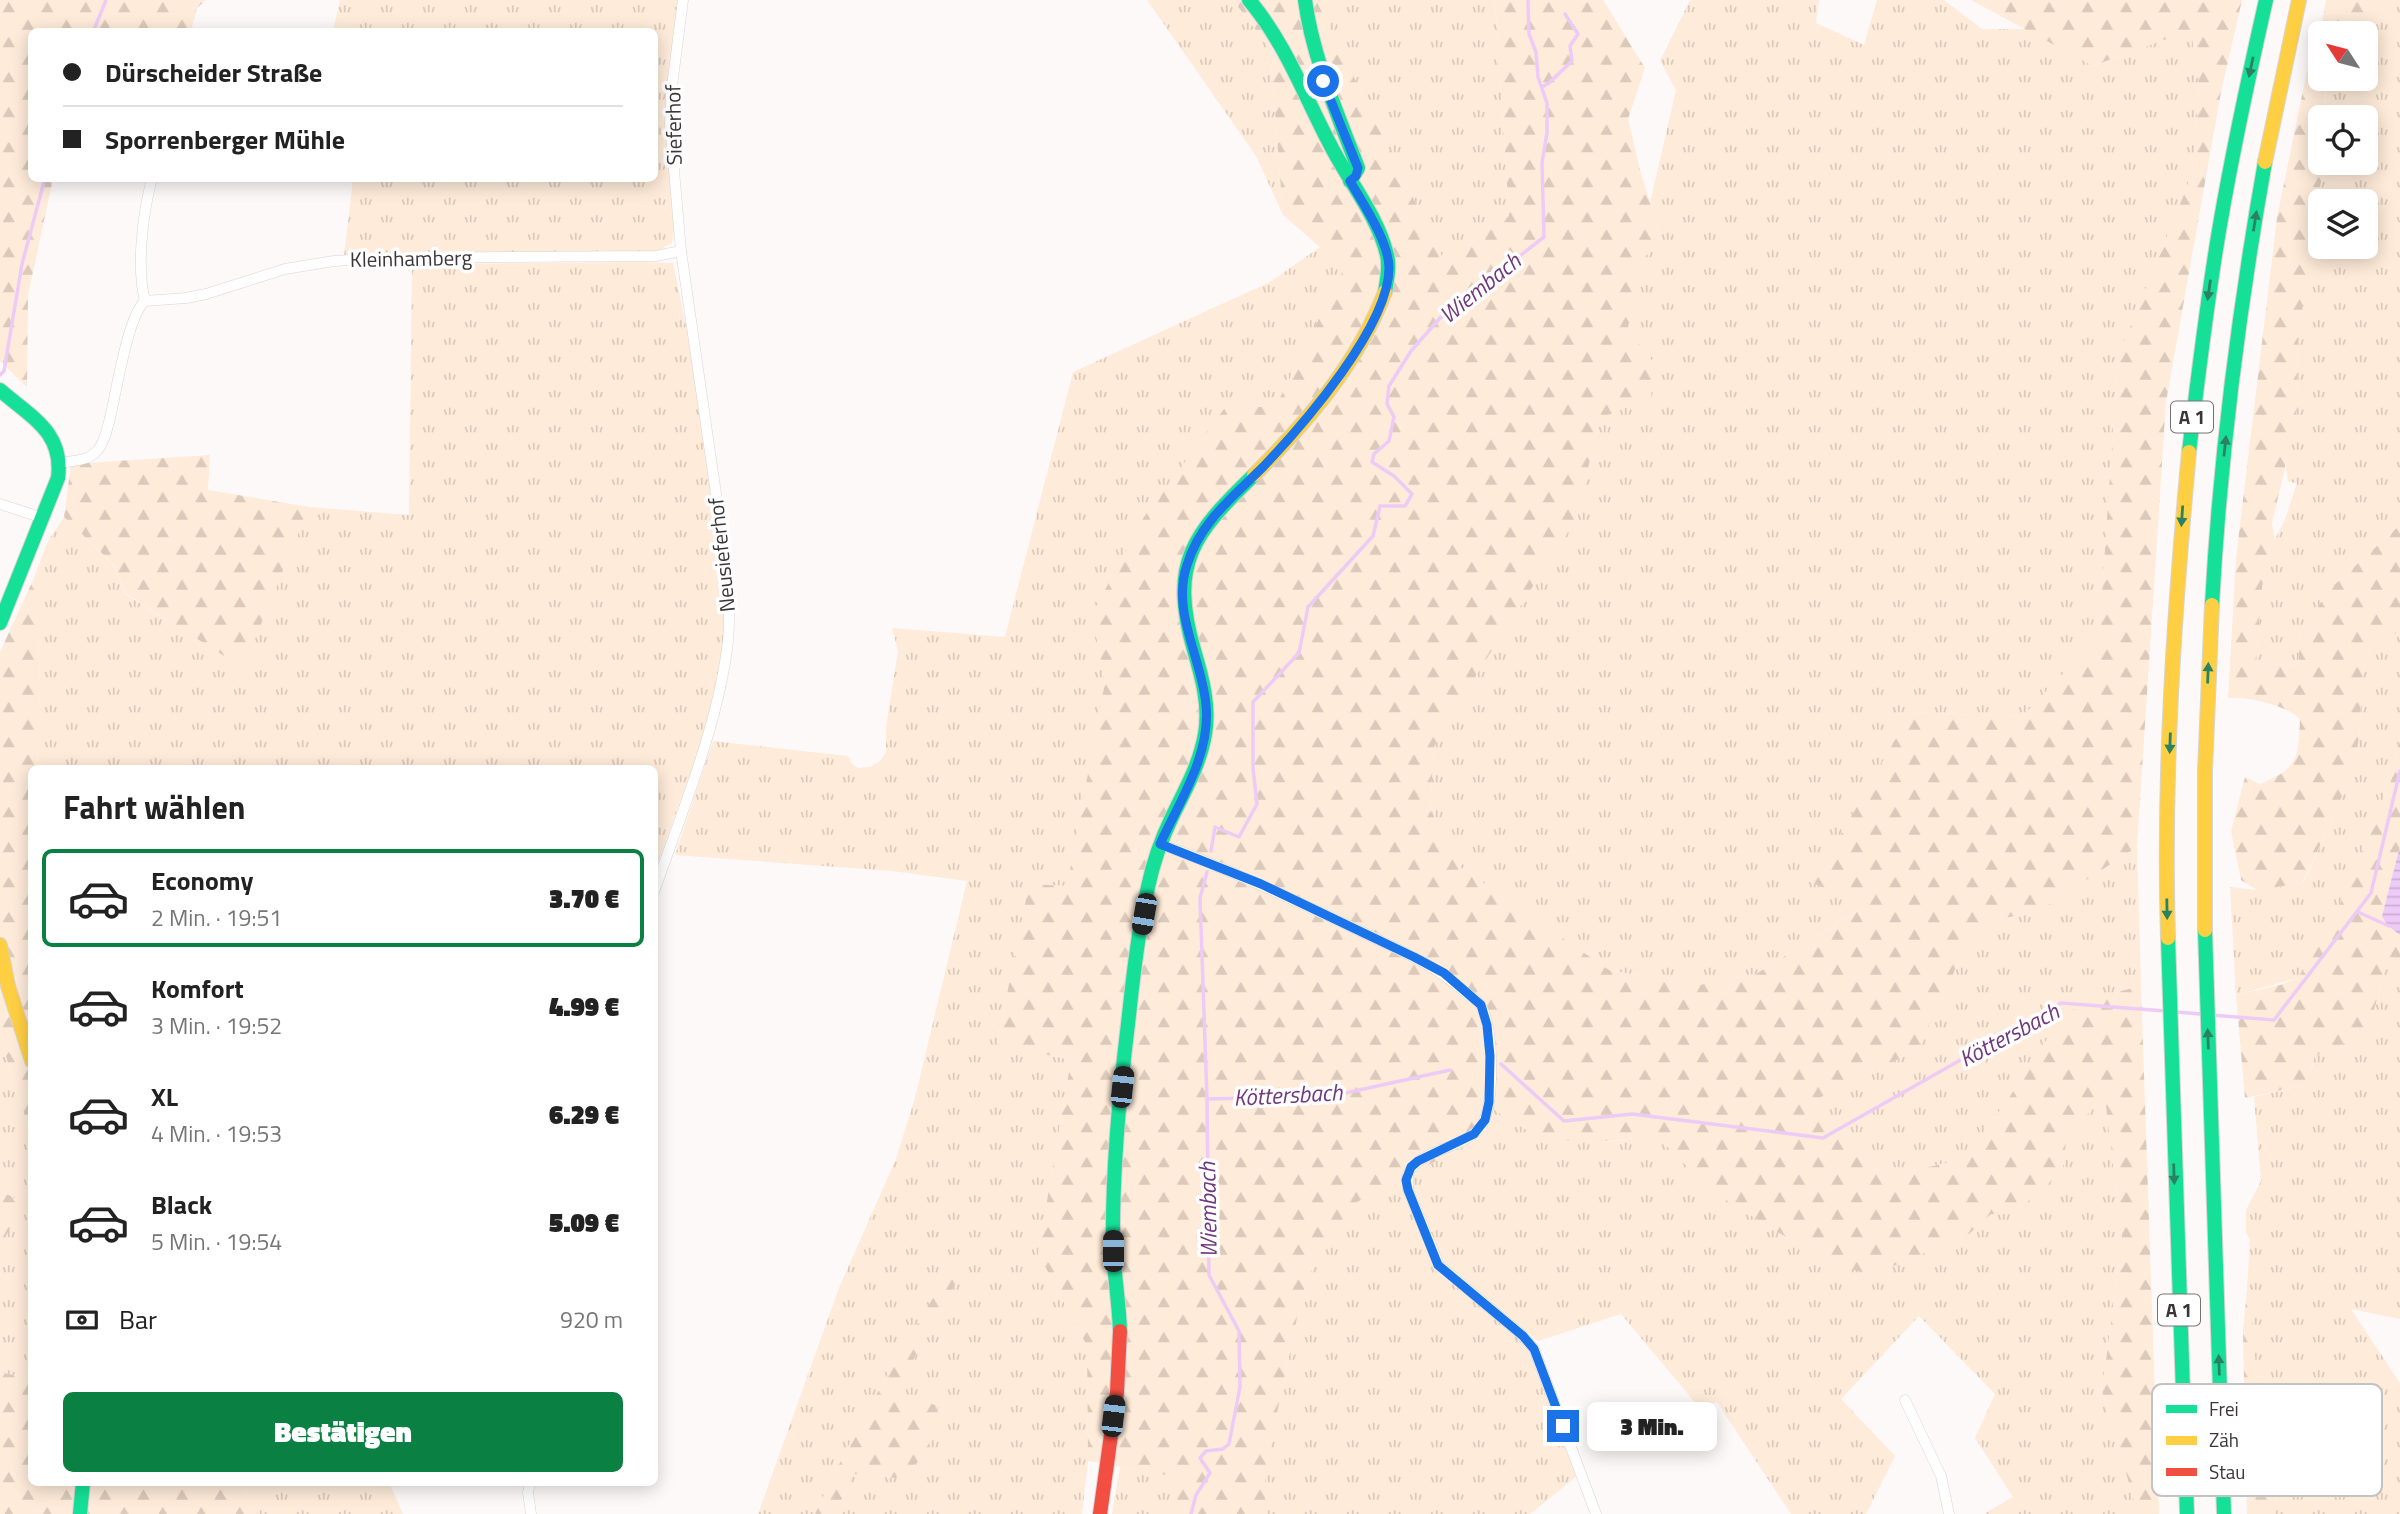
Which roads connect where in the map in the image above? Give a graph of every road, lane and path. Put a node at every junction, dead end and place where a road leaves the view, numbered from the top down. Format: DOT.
graph roads {
  1 [pos="683,0"];
  2 [pos="1249,0"];
  3 [pos="1305,0"];
  4 [pos="2266,0"];
  5 [pos="2299,0"];
  6 [pos="1350,181"];
  7 [pos="151,182"];
  8 [pos="681,251"];
  9 [pos="145,301"];
  10 [pos="0,390"];
  11 [pos="60,463"];
  12 [pos="0,504"];
  13 [pos="43,518"];
  14 [pos="0,624"];
  15 [pos="1160,844"];
  16 [pos="658,880"];
  17 [pos="0,945"];
  18 [pos="28,1048"];
  19 [pos="2182,1384"];
  20 [pos="2220,1384"];
  21 [pos="1905,1400"];
  22 [pos="84,1486"];
  23 [pos="529,1486"];
  24 [pos="2185,1496"];
  25 [pos="2223,1496"];
  26 [pos="80,1514"];
  27 [pos="531,1514"];
  28 [pos="1100,1514"];
  29 [pos="1596,1514"];
  30 [pos="1949,1514"];
  31 [pos="2186,1514"];
  32 [pos="2224,1514"];
  1 -- 8 [label="street, Sieferhof"];
  2 -- 6 [label="main road"];
  3 -- 6 [label="main road"];
  4 -- 19 [label="main road, A 1, one-way"];
  20 -- 5 [label="main road, A 1, one-way"];
  6 -- 15 [label="main road"];
  7 -- 9 [label="street"];
  8 -- 9 [label="street, Kleinhamberg"];
  8 -- 16 [label="street, Neusieferhof"];
  9 -- 11 [label="street"];
  10 -- 11 [label="main road"];
  11 -- 13 [label="main road"];
  12 -- 13 [label="street"];
  13 -- 14 [label="main road"];
  15 -- 28 [label="main road"];
  15 -- 29 [label="street"];
  17 -- 18 [label="main road"];
  21 -- 30 [label="street"];
  22 -- 26 [label="main road"];
  23 -- 27 [label="street"];
  24 -- 31 [label="main road, A 1, one-way"];
  32 -- 25 [label="main road, A 1, one-way"];
}
